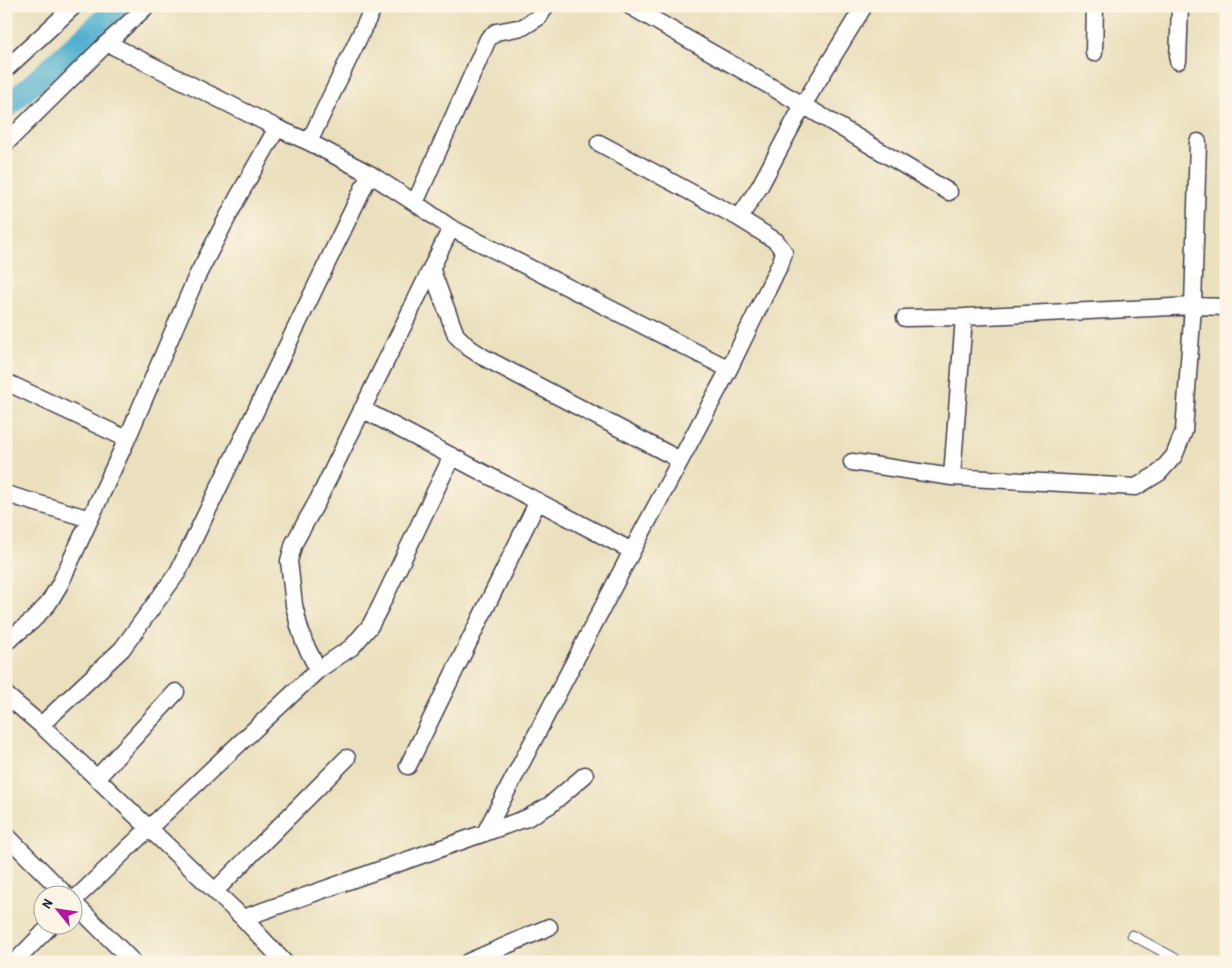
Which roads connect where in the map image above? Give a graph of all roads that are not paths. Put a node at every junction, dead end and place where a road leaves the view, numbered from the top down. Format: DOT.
graph roads {
  1 [pos="74,6"];
  2 [pos="147,6"];
  3 [pos="374,6"];
  4 [pos="546,6"];
  5 [pos="630,6"];
  6 [pos="864,6"];
  7 [pos="1095,6"];
  8 [pos="1180,6"];
  9 [pos="107,43"];
  10 [pos="1094,53"];
  11 [pos="1178,61"];
  12 [pos="6,69"];
  13 [pos="803,105"];
  14 [pos="277,128"];
  15 [pos="308,142"];
  16 [pos="599,142"];
  17 [pos="1198,142"];
  18 [pos="6,143"];
  19 [pos="370,174"];
  20 [pos="949,192"];
  21 [pos="415,203"];
  22 [pos="739,218"];
  23 [pos="451,228"];
  24 [pos="431,268"];
  25 [pos="1193,306"];
  26 [pos="1226,307"];
  27 [pos="964,317"];
  28 [pos="905,318"];
  29 [pos="729,369"];
  30 [pos="6,382"];
  31 [pos="362,409"];
  32 [pos="127,439"];
  33 [pos="452,456"];
  34 [pos="680,460"];
  35 [pos="852,462"];
  36 [pos="952,477"];
  37 [pos="6,494"];
  38 [pos="538,501"];
  39 [pos="90,519"];
  40 [pos="632,551"];
  41 [pos="6,642"];
  42 [pos="318,670"];
  43 [pos="176,692"];
  44 [pos="6,695"];
  45 [pos="41,725"];
  46 [pos="347,758"];
  47 [pos="408,766"];
  48 [pos="586,774"];
  49 [pos="97,778"];
  50 [pos="149,828"];
  51 [pos="485,833"];
  52 [pos="6,835"];
  53 [pos="57,886"];
  54 [pos="215,891"];
  55 [pos="82,893"];
  56 [pos="82,911"];
  57 [pos="243,918"];
  58 [pos="548,927"];
  59 [pos="1132,935"];
  60 [pos="40,936"];
  61 [pos="15,962"];
  62 [pos="133,962"];
  63 [pos="284,962"];
  64 [pos="468,962"];
  65 [pos="1182,962"];
  1 -- 12 [label="street"];
  2 -- 9 [label="street"];
  3 -- 15 [label="street"];
  4 -- 21 [label="street"];
  5 -- 13 [label="street"];
  6 -- 13 [label="street"];
  7 -- 10 [label="street"];
  8 -- 11 [label="street"];
  9 -- 14 [label="street"];
  9 -- 18 [label="street"];
  13 -- 20 [label="street"];
  13 -- 22 [label="street"];
  14 -- 15 [label="street"];
  14 -- 32 [label="street"];
  15 -- 19 [label="street"];
  16 -- 22 [label="street"];
  17 -- 25 [label="street"];
  19 -- 21 [label="street"];
  19 -- 45 [label="street"];
  21 -- 23 [label="street"];
  22 -- 29 [label="street"];
  23 -- 24 [label="street"];
  23 -- 29 [label="street"];
  24 -- 31 [label="street"];
  24 -- 34 [label="street"];
  25 -- 26 [label="street"];
  25 -- 27 [label="street"];
  25 -- 36 [label="street"];
  27 -- 28 [label="street"];
  27 -- 36 [label="street"];
  29 -- 34 [label="street"];
  30 -- 32 [label="street"];
  31 -- 33 [label="street"];
  31 -- 42 [label="street"];
  32 -- 39 [label="street"];
  33 -- 38 [label="street"];
  33 -- 42 [label="street"];
  34 -- 40 [label="street"];
  35 -- 36 [label="street"];
  37 -- 39 [label="street"];
  38 -- 40 [label="street"];
  38 -- 47 [label="street"];
  39 -- 41 [label="street"];
  40 -- 51 [label="street"];
  42 -- 50 [label="street"];
  43 -- 49 [label="street"];
  44 -- 45 [label="street"];
  45 -- 49 [label="street"];
  46 -- 54 [label="street"];
  48 -- 51 [label="street"];
  49 -- 50 [label="street"];
  50 -- 54 [label="street"];
  50 -- 55 [label="street"];
  51 -- 57 [label="street"];
  52 -- 53 [label="street"];
  54 -- 57 [label="street"];
  56 -- 62 [label="street"];
  57 -- 63 [label="street"];
  58 -- 64 [label="street"];
  59 -- 65 [label="lane"];
  60 -- 61 [label="street"];
}
